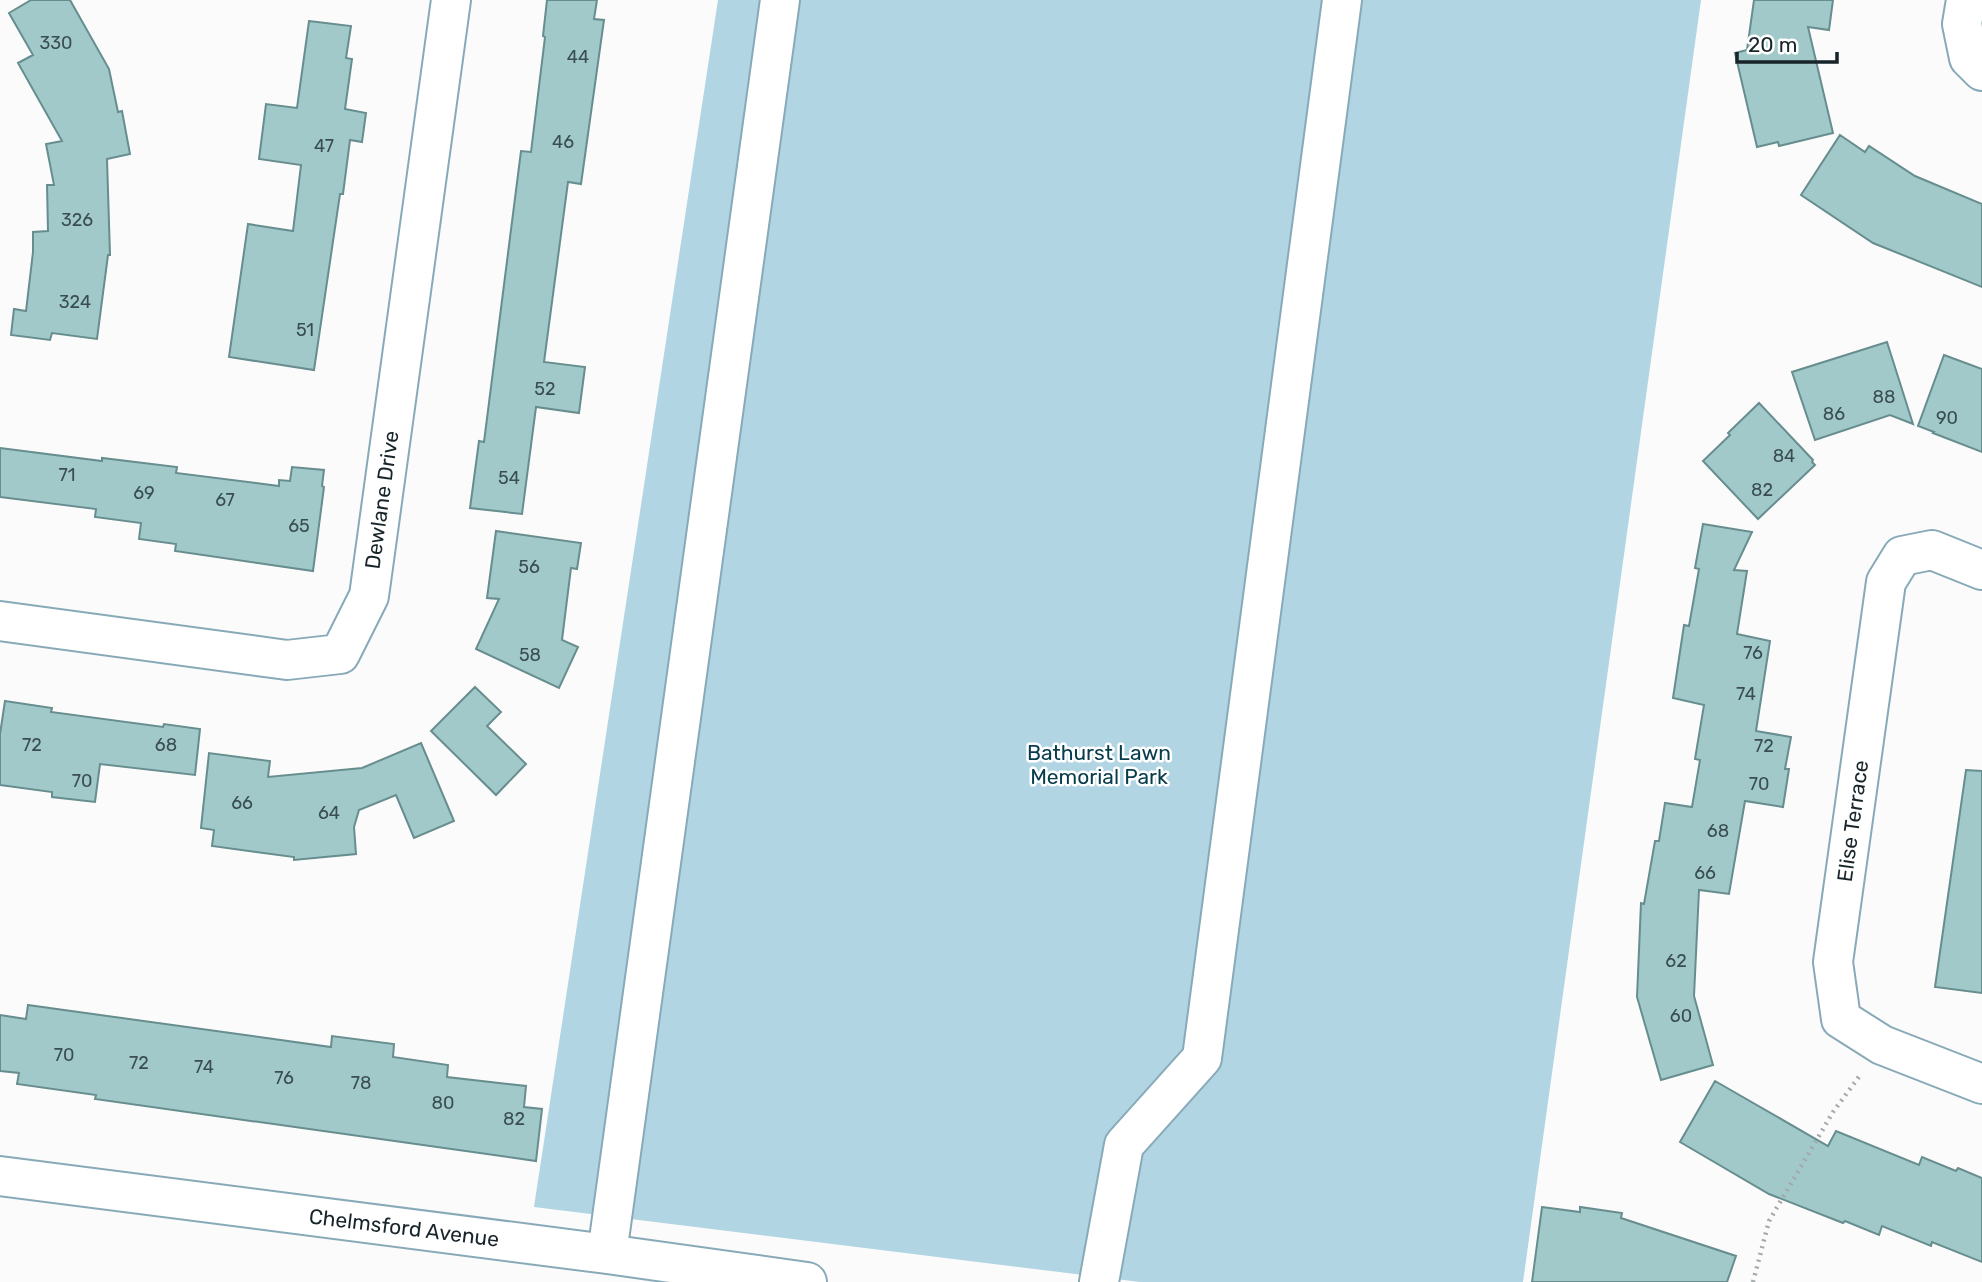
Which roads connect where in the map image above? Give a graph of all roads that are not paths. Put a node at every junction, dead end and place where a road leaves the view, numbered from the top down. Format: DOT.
graph roads {
  1 [pos="451,0"];
  2 [pos="780,0"];
  3 [pos="1342,0"];
  4 [pos="1966,0"];
  5 [pos="1982,71"];
  6 [pos="1982,570"];
  7 [pos="0,621"];
  8 [pos="1982,1084"];
  9 [pos="0,1176"];
  10 [pos="607,1254"];
  11 [pos="788,1281"];
  12 [pos="1099,1282"];
  1 -- 7 [label="street, Dewlane Drive"];
  2 -- 10 [label="street"];
  3 -- 12 [label="street"];
  4 -- 5 [label="street"];
  6 -- 8 [label="street, Elise Terrace"];
  9 -- 10 [label="street, Chelmsford Avenue"];
  10 -- 11 [label="street, Chelmsford Avenue"];
}
